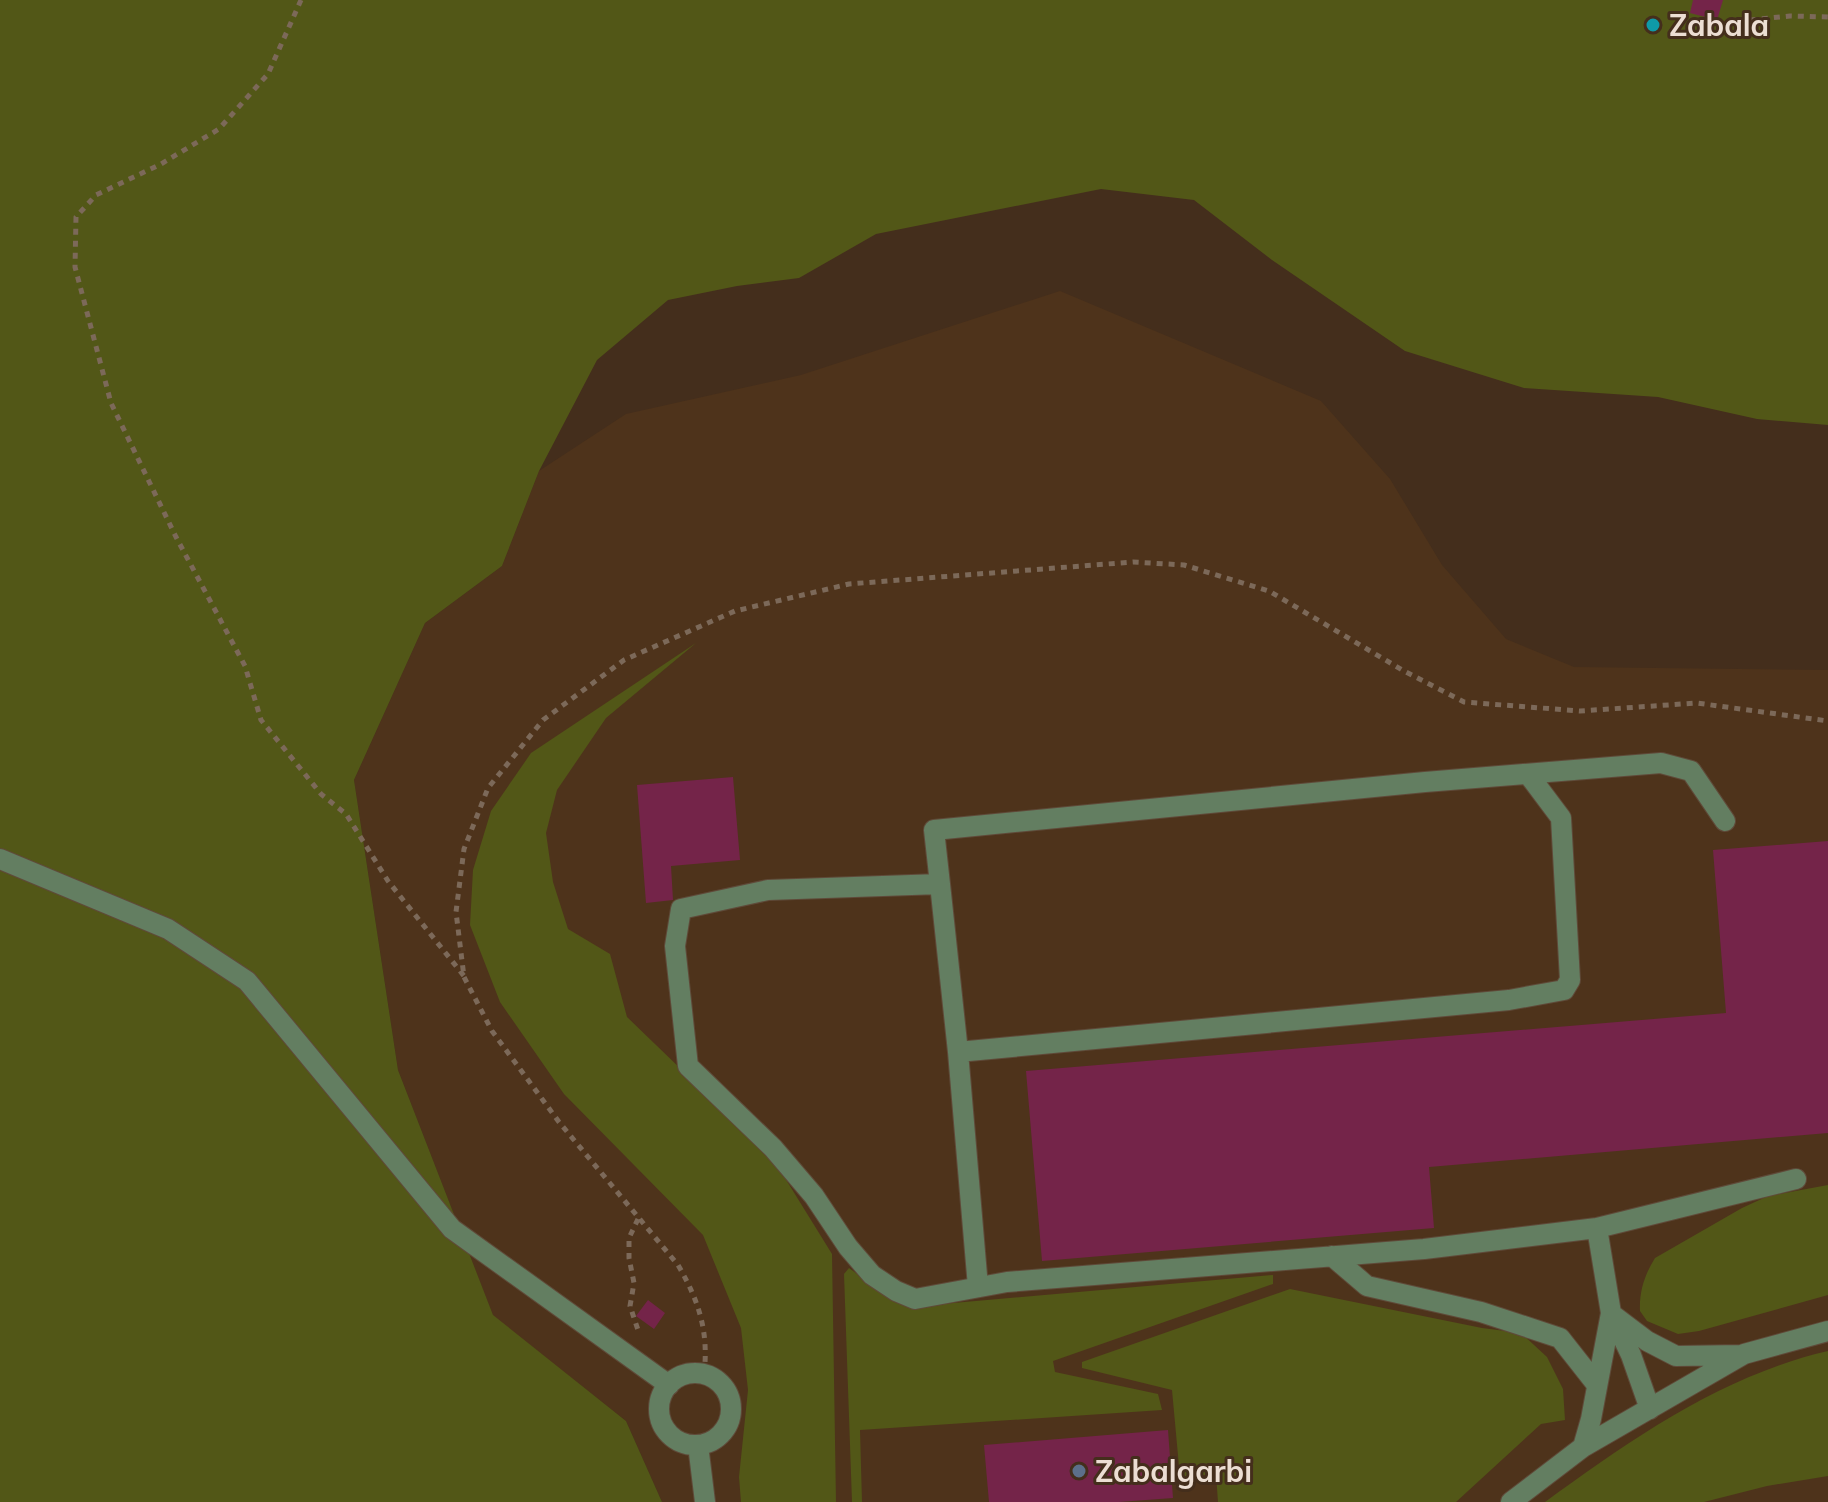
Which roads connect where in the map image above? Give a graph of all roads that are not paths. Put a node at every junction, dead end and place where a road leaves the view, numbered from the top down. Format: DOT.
graph roads {
  1 [pos="1528,774"];
  2 [pos="1725,821"];
  3 [pos="0,859"];
  4 [pos="940,884"];
  5 [pos="958,1052"];
  6 [pos="1796,1179"];
  7 [pos="1597,1228"];
  8 [pos="1332,1256"];
  9 [pos="978,1287"];
  10 [pos="1611,1313"];
  11 [pos="1828,1331"];
  12 [pos="1744,1354"];
  13 [pos="669,1385"];
  14 [pos="1597,1385"];
  15 [pos="1650,1409"];
  16 [pos="698,1445"];
  17 [pos="1583,1447"];
  18 [pos="705,1502"];
  19 [pos="1511,1502"];
  1 -- 2 [label="street"];
  1 -- 4 [label="street"];
  1 -- 5 [label="street"];
  3 -- 13 [label="street"];
  4 -- 5 [label="street"];
  4 -- 9 [label="street"];
  5 -- 9 [label="street"];
  6 -- 7 [label="street"];
  7 -- 8 [label="street"];
  7 -- 10 [label="street"];
  8 -- 9 [label="street"];
  8 -- 14 [label="street"];
  10 -- 12 [label="street"];
  10 -- 14 [label="street"];
  10 -- 15 [label="street"];
  11 -- 12 [label="street"];
  12 -- 15 [label="street"];
  13 -- 16 [label="street"];
  13 -- 16 [label="street"];
  14 -- 17 [label="street"];
  15 -- 17 [label="street"];
  16 -- 18 [label="street"];
  17 -- 19 [label="street"];
}
